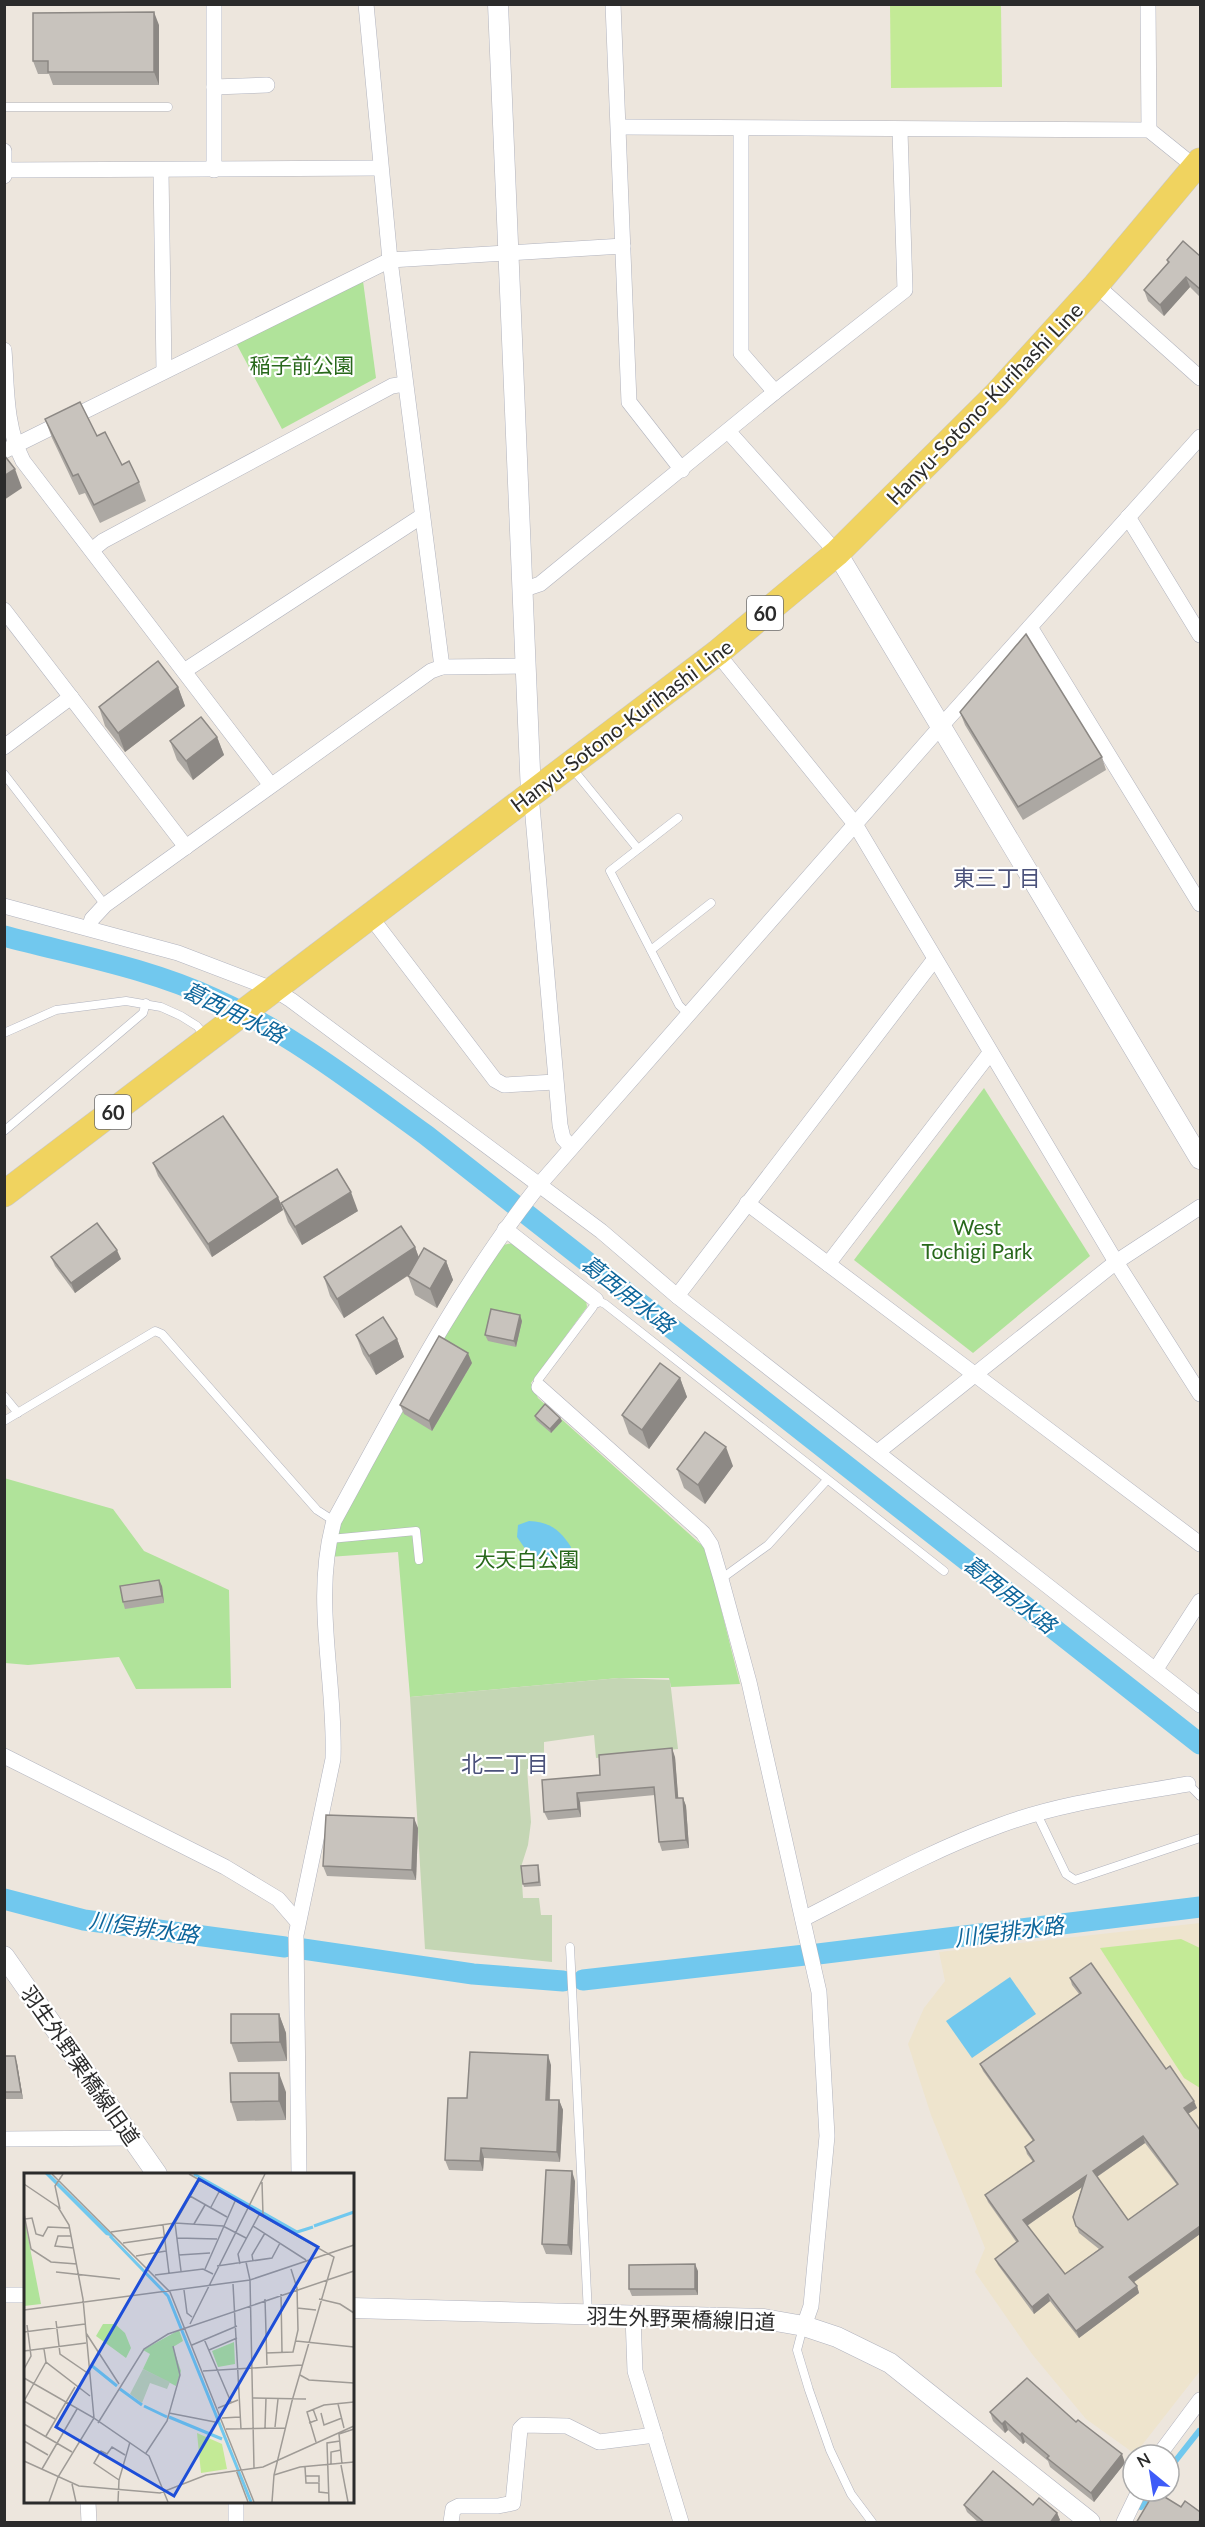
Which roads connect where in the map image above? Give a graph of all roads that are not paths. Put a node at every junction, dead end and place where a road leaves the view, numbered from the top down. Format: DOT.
graph roads {
  1 [pos="214,4"];
  2 [pos="366,4"];
  3 [pos="498,4"];
  4 [pos="613,4"];
  5 [pos="1148,4"];
  6 [pos="267,85"];
  7 [pos="214,87"];
  8 [pos="4,107"];
  9 [pos="168,107"];
  10 [pos="619,127"];
  11 [pos="741,129"];
  12 [pos="900,130"];
  13 [pos="1149,130"];
  14 [pos="4,151"];
  15 [pos="1198,164"];
  16 [pos="380,168"];
  17 [pos="5,170"];
  18 [pos="213,170"];
  19 [pos="161,171"];
  20 [pos="4,176"];
  21 [pos="623,246"];
  22 [pos="508,253"];
  23 [pos="390,260"];
  24 [pos="1096,285"];
  25 [pos="4,350"];
  26 [pos="164,372"];
  27 [pos="1200,378"];
  28 [pos="404,384"];
  29 [pos="775,392"];
  30 [pos="728,431"];
  31 [pos="1200,437"];
  32 [pos="9,448"];
  33 [pos="682,470"];
  34 [pos="422,516"];
  35 [pos="1128,517"];
  36 [pos="92,550"];
  37 [pos="837,553"];
  38 [pos="522,590"];
  39 [pos="4,609"];
  40 [pos="1029,627"];
  41 [pos="1200,635"];
  42 [pos="717,652"];
  43 [pos="525,666"];
  44 [pos="442,668"];
  45 [pos="184,671"];
  46 [pos="71,697"];
  47 [pos="942,726"];
  48 [pos="4,747"];
  49 [pos="570,764"];
  50 [pos="4,774"];
  51 [pos="270,784"];
  52 [pos="531,794"];
  53 [pos="678,818"];
  54 [pos="855,824"];
  55 [pos="186,847"];
  56 [pos="638,849"];
  57 [pos="711,903"];
  58 [pos="1200,904"];
  59 [pos="105,905"];
  60 [pos="4,906"];
  61 [pos="370,916"];
  62 [pos="89,928"];
  63 [pos="651,950"];
  64 [pos="934,960"];
  65 [pos="271,993"];
  66 [pos="146,1004"];
  67 [pos="689,1015"];
  68 [pos="4,1033"];
  69 [pos="215,1035"];
  70 [pos="990,1053"];
  71 [pos="555,1082"];
  72 [pos="4,1131"];
  73 [pos="571,1148"];
  74 [pos="1200,1159"];
  75 [pos="536,1189"];
  76 [pos="4,1194"];
  77 [pos="747,1203"];
  78 [pos="1200,1208"];
  79 [pos="507,1226"];
  80 [pos="1116,1262"];
  81 [pos="828,1264"];
  82 [pos="677,1296"];
  83 [pos="596,1300"];
  84 [pos="974,1374"];
  85 [pos="539,1388"];
  86 [pos="1200,1394"];
  87 [pos="4,1396"];
  88 [pos="18,1413"];
  89 [pos="4,1421"];
  90 [pos="879,1451"];
  91 [pos="827,1480"];
  92 [pos="333,1521"];
  93 [pos="329,1539"];
  94 [pos="1200,1544"];
  95 [pos="419,1560"];
  96 [pos="944,1571"];
  97 [pos="721,1579"];
  98 [pos="1200,1601"];
  99 [pos="1155,1669"];
  100 [pos="1200,1705"];
  101 [pos="4,1756"];
  102 [pos="1188,1784"];
  103 [pos="1200,1796"];
  104 [pos="1037,1814"];
  105 [pos="1200,1838"];
  106 [pos="803,1919"];
  107 [pos="296,1928"];
  108 [pos="570,1947"];
  109 [pos="4,1956"];
  110 [pos="12,1980"];
  111 [pos="132,2138"];
  112 [pos="4,2139"];
  113 [pos="156,2173"];
  114 [pos="299,2173"];
  115 [pos="4,2295"];
  116 [pos="24,2295"];
  117 [pos="354,2308"];
  118 [pos="588,2315"];
  119 [pos="633,2316"];
  120 [pos="804,2326"];
  121 [pos="1200,2400"];
  122 [pos="655,2435"];
  123 [pos="1168,2443"];
  124 [pos="88,2503"];
  125 [pos="236,2503"];
  126 [pos="1133,2503"];
  127 [pos="89,2523"];
  128 [pos="236,2523"];
  129 [pos="451,2523"];
  130 [pos="681,2523"];
  131 [pos="872,2523"];
  132 [pos="1090,2523"];
  133 [pos="1124,2523"];
  1 -- 7 [label="street"];
  2 -- 16 [label="street"];
  3 -- 22 [label="street"];
  4 -- 10 [label="street"];
  5 -- 13 [label="street"];
  6 -- 7 [label="street"];
  7 -- 18 [label="street"];
  8 -- 9 [label="lane"];
  10 -- 11 [label="street"];
  10 -- 21 [label="street"];
  11 -- 12 [label="street"];
  11 -- 29 [label="street"];
  12 -- 13 [label="street"];
  12 -- 29 [label="street"];
  13 -- 15 [label="street"];
  14 -- 17 [label="street"];
  15 -- 24 [label="main road, Hanyu-Sotono-Kurihashi Line / 60"];
  16 -- 18 [label="street"];
  16 -- 23 [label="street"];
  17 -- 19 [label="street"];
  17 -- 20 [label="street"];
  18 -- 19 [label="street"];
  19 -- 26 [label="street"];
  21 -- 22 [label="street"];
  21 -- 33 [label="street"];
  22 -- 23 [label="street"];
  22 -- 38 [label="street"];
  23 -- 26 [label="street"];
  23 -- 28 [label="street"];
  24 -- 27 [label="street"];
  24 -- 37 [label="main road, Hanyu-Sotono-Kurihashi Line / 60"];
  25 -- 32 [label="street"];
  26 -- 32 [label="street"];
  28 -- 34 [label="street"];
  28 -- 36 [label="street"];
  29 -- 30 [label="street"];
  30 -- 33 [label="street"];
  30 -- 37 [label="street"];
  31 -- 35 [label="street"];
  32 -- 36 [label="street"];
  33 -- 38 [label="street"];
  34 -- 44 [label="street"];
  34 -- 45 [label="street"];
  35 -- 40 [label="street"];
  35 -- 41 [label="street"];
  36 -- 45 [label="street"];
  37 -- 42 [label="main road, Hanyu-Sotono-Kurihashi Line / 60"];
  37 -- 47 [label="street"];
  38 -- 43 [label="street"];
  39 -- 46 [label="street"];
  40 -- 47 [label="street"];
  40 -- 58 [label="street"];
  42 -- 49 [label="main road, Hanyu-Sotono-Kurihashi Line / 60"];
  42 -- 54 [label="street"];
  43 -- 44 [label="street"];
  43 -- 52 [label="street"];
  44 -- 51 [label="street"];
  45 -- 51 [label="street"];
  46 -- 48 [label="street"];
  46 -- 55 [label="street"];
  47 -- 54 [label="street"];
  47 -- 74 [label="street"];
  49 -- 52 [label="main road, Hanyu-Sotono-Kurihashi Line / 60"];
  49 -- 56 [label="lane"];
  50 -- 59 [label="lane"];
  51 -- 55 [label="street"];
  52 -- 61 [label="main road, Hanyu-Sotono-Kurihashi Line / 60"];
  52 -- 71 [label="street"];
  53 -- 56 [label="lane"];
  54 -- 64 [label="street"];
  54 -- 67 [label="street"];
  55 -- 59 [label="street"];
  56 -- 63 [label="lane"];
  57 -- 63 [label="lane"];
  59 -- 62 [label="street"];
  60 -- 62 [label="street"];
  61 -- 65 [label="main road, Hanyu-Sotono-Kurihashi Line / 60"];
  61 -- 71 [label="street"];
  62 -- 65 [label="street"];
  63 -- 67 [label="lane"];
  64 -- 70 [label="street"];
  64 -- 77 [label="street"];
  65 -- 69 [label="main road, Hanyu-Sotono-Kurihashi Line / 60"];
  65 -- 75 [label="street"];
  66 -- 68 [label="lane"];
  66 -- 69 [label="lane"];
  66 -- 72 [label="lane"];
  67 -- 73 [label="street"];
  69 -- 76 [label="main road, Hanyu-Sotono-Kurihashi Line / 60"];
  70 -- 80 [label="street"];
  70 -- 81 [label="street"];
  71 -- 73 [label="street"];
  73 -- 75 [label="street"];
  75 -- 79 [label="street"];
  75 -- 82 [label="street"];
  77 -- 81 [label="street"];
  77 -- 82 [label="street"];
  78 -- 80 [label="street"];
  79 -- 83 [label="street"];
  79 -- 92 [label="street"];
  80 -- 84 [label="street"];
  80 -- 86 [label="street"];
  81 -- 84 [label="street"];
  82 -- 90 [label="street"];
  83 -- 85 [label="lane"];
  83 -- 91 [label="lane"];
  84 -- 90 [label="street"];
  84 -- 94 [label="street"];
  85 -- 97 [label="street"];
  87 -- 88 [label="lane"];
  88 -- 89 [label="lane"];
  88 -- 92 [label="lane"];
  90 -- 99 [label="street"];
  91 -- 96 [label="lane"];
  91 -- 97 [label="lane"];
  92 -- 93 [label="street"];
  93 -- 95 [label="lane"];
  93 -- 107 [label="street"];
  97 -- 106 [label="street"];
  98 -- 99 [label="street"];
  99 -- 100 [label="street"];
  101 -- 107 [label="street"];
  102 -- 103 [label="lane"];
  102 -- 104 [label="street"];
  104 -- 105 [label="lane"];
  104 -- 106 [label="street"];
  106 -- 120 [label="street"];
  107 -- 114 [label="street"];
  108 -- 118 [label="lane"];
  109 -- 110 [label="street, 羽生外野栗橋線旧道"];
  110 -- 111 [label="street, 羽生外野栗橋線旧道"];
  111 -- 112 [label="street"];
  111 -- 113 [label="street, 羽生外野栗橋線旧道"];
  115 -- 116 [label="street"];
  117 -- 118 [label="street, 羽生外野栗橋線旧道"];
  118 -- 119 [label="street, 羽生外野栗橋線旧道"];
  119 -- 120 [label="street, 羽生外野栗橋線旧道"];
  119 -- 122 [label="street"];
  120 -- 131 [label="lane"];
  120 -- 132 [label="street, 羽生外野栗橋線旧道"];
  121 -- 123 [label="street"];
  122 -- 129 [label="street"];
  122 -- 130 [label="street"];
  124 -- 127 [label="street"];
  125 -- 128 [label="street"];
  126 -- 133 [label="street"];
}
